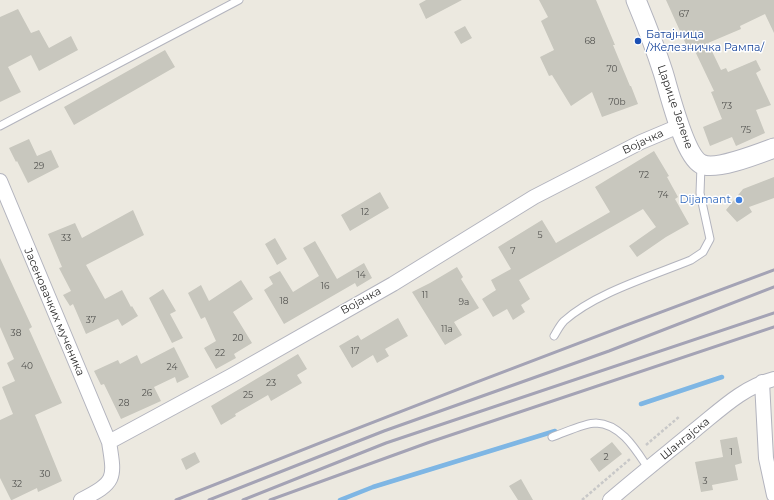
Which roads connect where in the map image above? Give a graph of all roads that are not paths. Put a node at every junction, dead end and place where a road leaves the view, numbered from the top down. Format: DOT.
graph roads {
  1 [pos="239,0"];
  2 [pos="636,0"];
  3 [pos="0,126"];
  4 [pos="680,126"];
  5 [pos="774,148"];
  6 [pos="701,164"];
  7 [pos="0,181"];
  8 [pos="554,336"];
  9 [pos="768,380"];
  10 [pos="552,437"];
  11 [pos="109,442"];
  12 [pos="648,468"];
  13 [pos="774,495"];
  14 [pos="81,500"];
  15 [pos="610,500"];
  1 -- 3 [label="lane"];
  2 -- 4 [label="street, Царице Јелене"];
  4 -- 6 [label="street, Царице Јелене"];
  4 -- 11 [label="street, Војачка"];
  5 -- 6 [label="street"];
  6 -- 8 [label="lane"];
  7 -- 11 [label="street, Јасеновачких мученика"];
  9 -- 12 [label="street, Шангајска"];
  9 -- 13 [label="street"];
  10 -- 12 [label="lane"];
  11 -- 14 [label="street"];
  12 -- 15 [label="street, Шангајска"];
}
